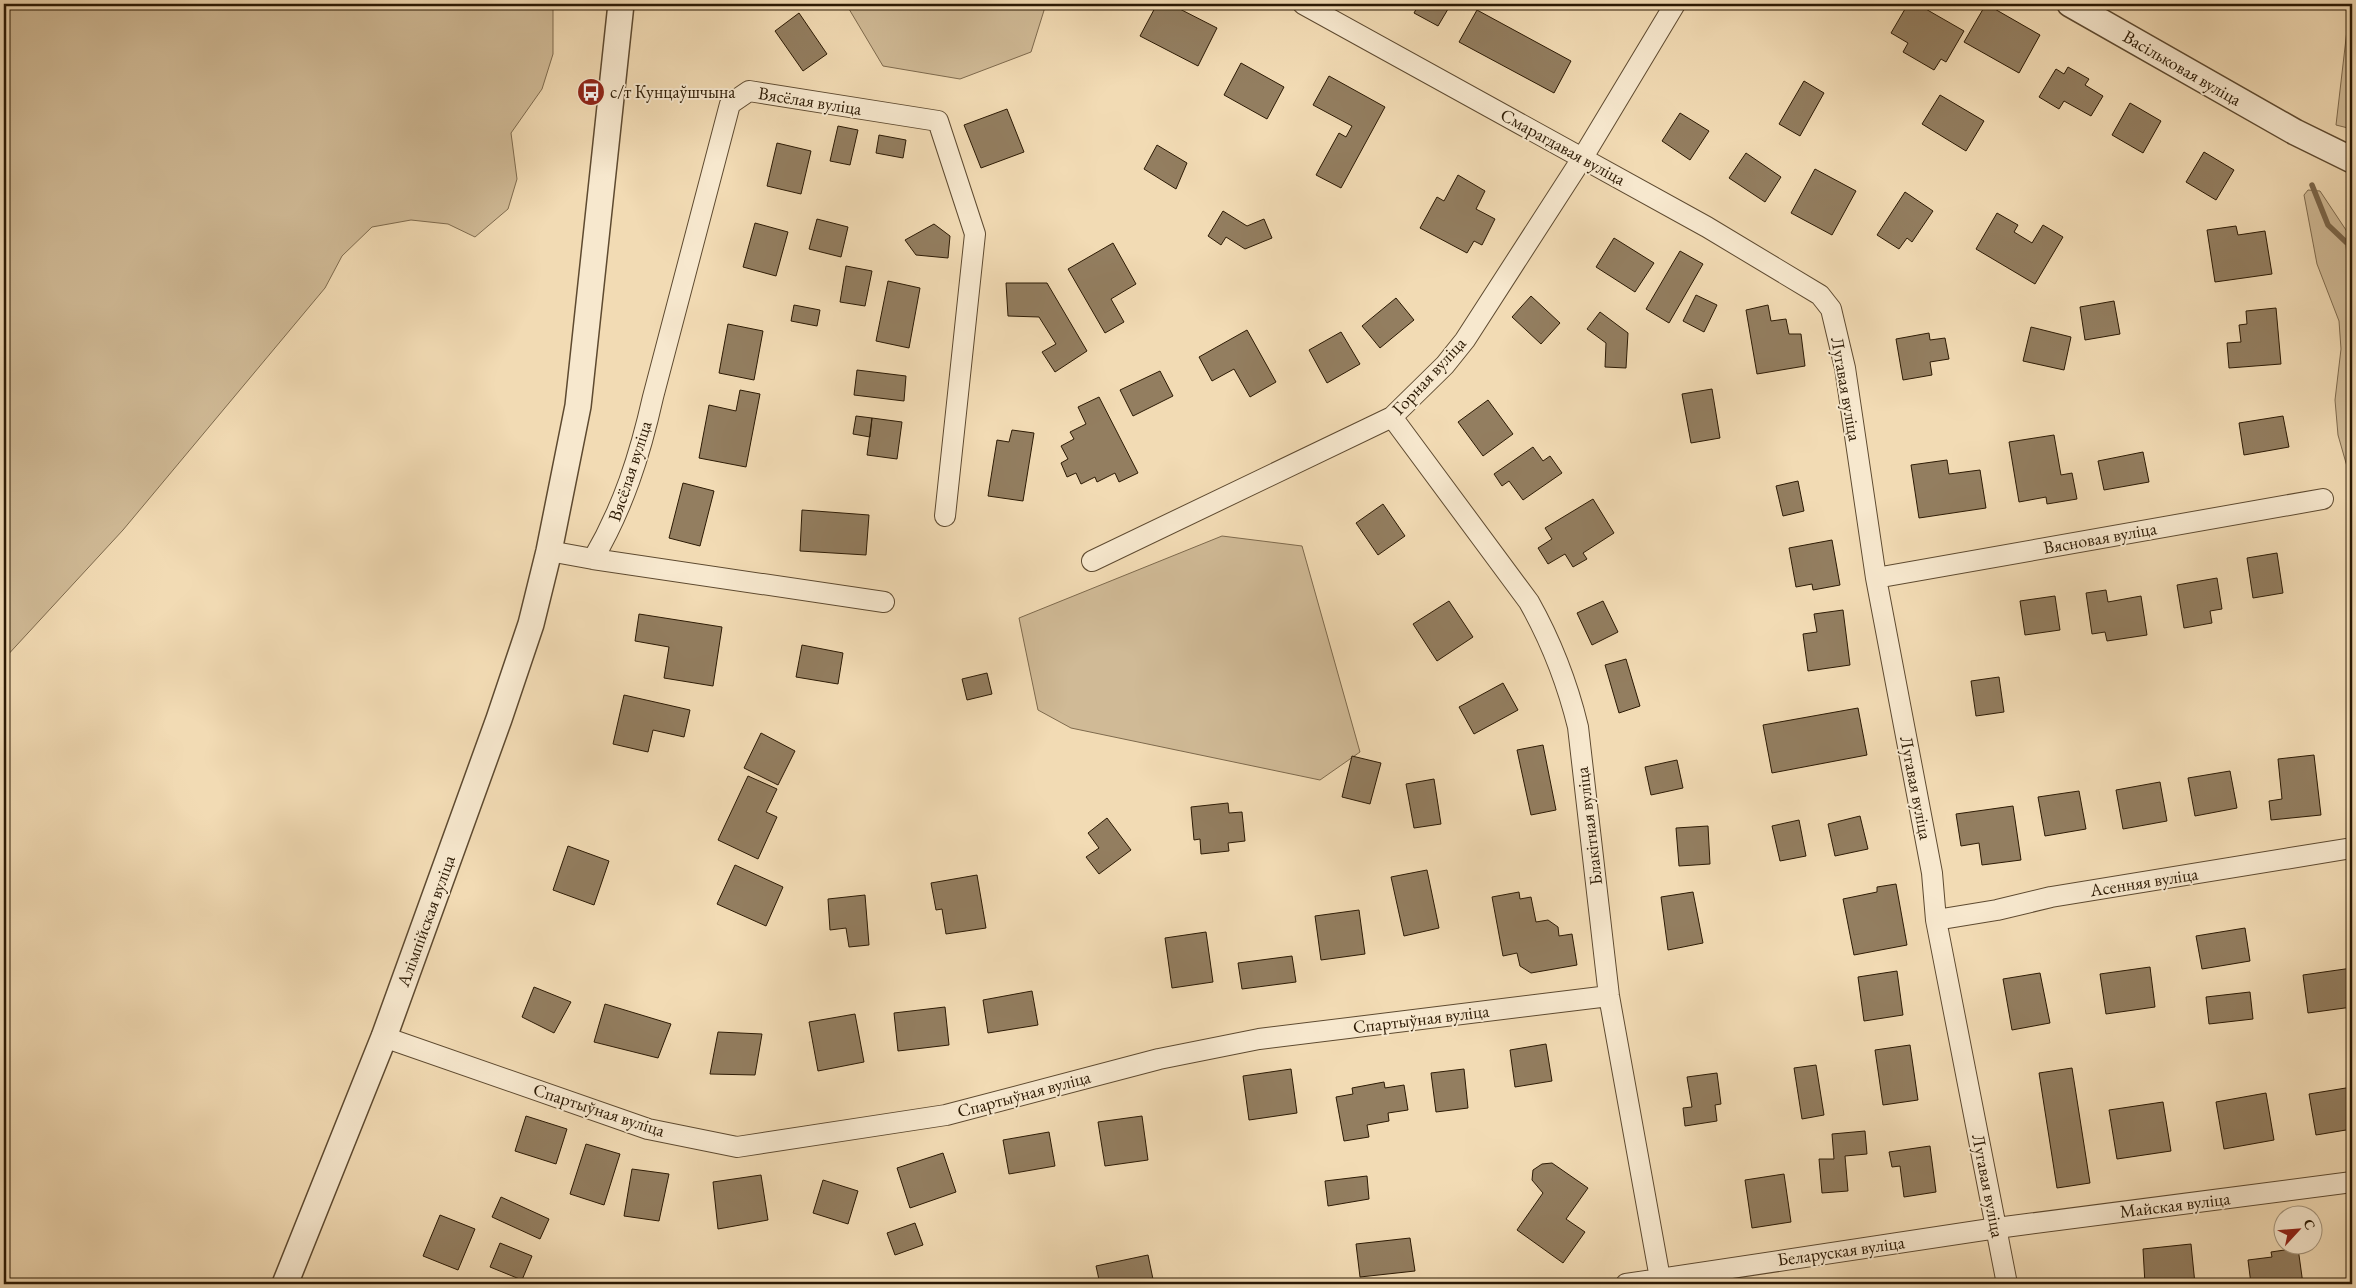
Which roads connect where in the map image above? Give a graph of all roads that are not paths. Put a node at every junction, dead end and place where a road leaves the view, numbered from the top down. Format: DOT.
graph roads {
  1 [pos="621,4"];
  2 [pos="1303,4"];
  3 [pos="1675,4"];
  4 [pos="2070,4"];
  5 [pos="2344,156"];
  6 [pos="1583,158"];
  7 [pos="1820,295"];
  8 [pos="1392,417"];
  9 [pos="2323,499"];
  10 [pos="945,516"];
  11 [pos="549,551"];
  12 [pos="593,560"];
  13 [pos="1092,561"];
  14 [pos="1876,578"];
  15 [pos="884,602"];
  16 [pos="2352,848"];
  17 [pos="1936,920"];
  18 [pos="1609,996"];
  19 [pos="384,1037"];
  20 [pos="2352,1182"];
  21 [pos="1997,1228"];
  22 [pos="1661,1281"];
  23 [pos="284,1284"];
  24 [pos="1626,1284"];
  25 [pos="2007,1284"];
  1 -- 11 [label="street, Алімпійская вуліца"];
  2 -- 6 [label="street, Смарагдавая вуліца"];
  3 -- 6 [label="street, Горная вуліца"];
  4 -- 5 [label="street, Васільковая вуліца"];
  6 -- 7 [label="street, Смарагдавая вуліца"];
  6 -- 8 [label="street, Горная вуліца"];
  7 -- 14 [label="street, Лугавая вуліца"];
  8 -- 13 [label="street, Горная вуліца"];
  8 -- 18 [label="street, Блакітная вуліца"];
  9 -- 14 [label="street, Вясновая вуліца"];
  10 -- 12 [label="street, Вясёлая вуліца"];
  11 -- 12 [label="street"];
  11 -- 19 [label="street, Алімпійская вуліца"];
  12 -- 15 [label="street"];
  14 -- 17 [label="street, Лугавая вуліца"];
  16 -- 17 [label="street, Асенняя вуліца"];
  17 -- 21 [label="street, Лугавая вуліца"];
  18 -- 19 [label="street, Спартыўная вуліца"];
  18 -- 22 [label="street, Блакітная вуліца"];
  19 -- 23 [label="street, Алімпійская вуліца"];
  20 -- 21 [label="street, Майская вуліца"];
  21 -- 22 [label="street, Беларуская вуліца"];
  21 -- 25 [label="street, Лугавая вуліца"];
  22 -- 24 [label="street, Беларуская вуліца"];
}
